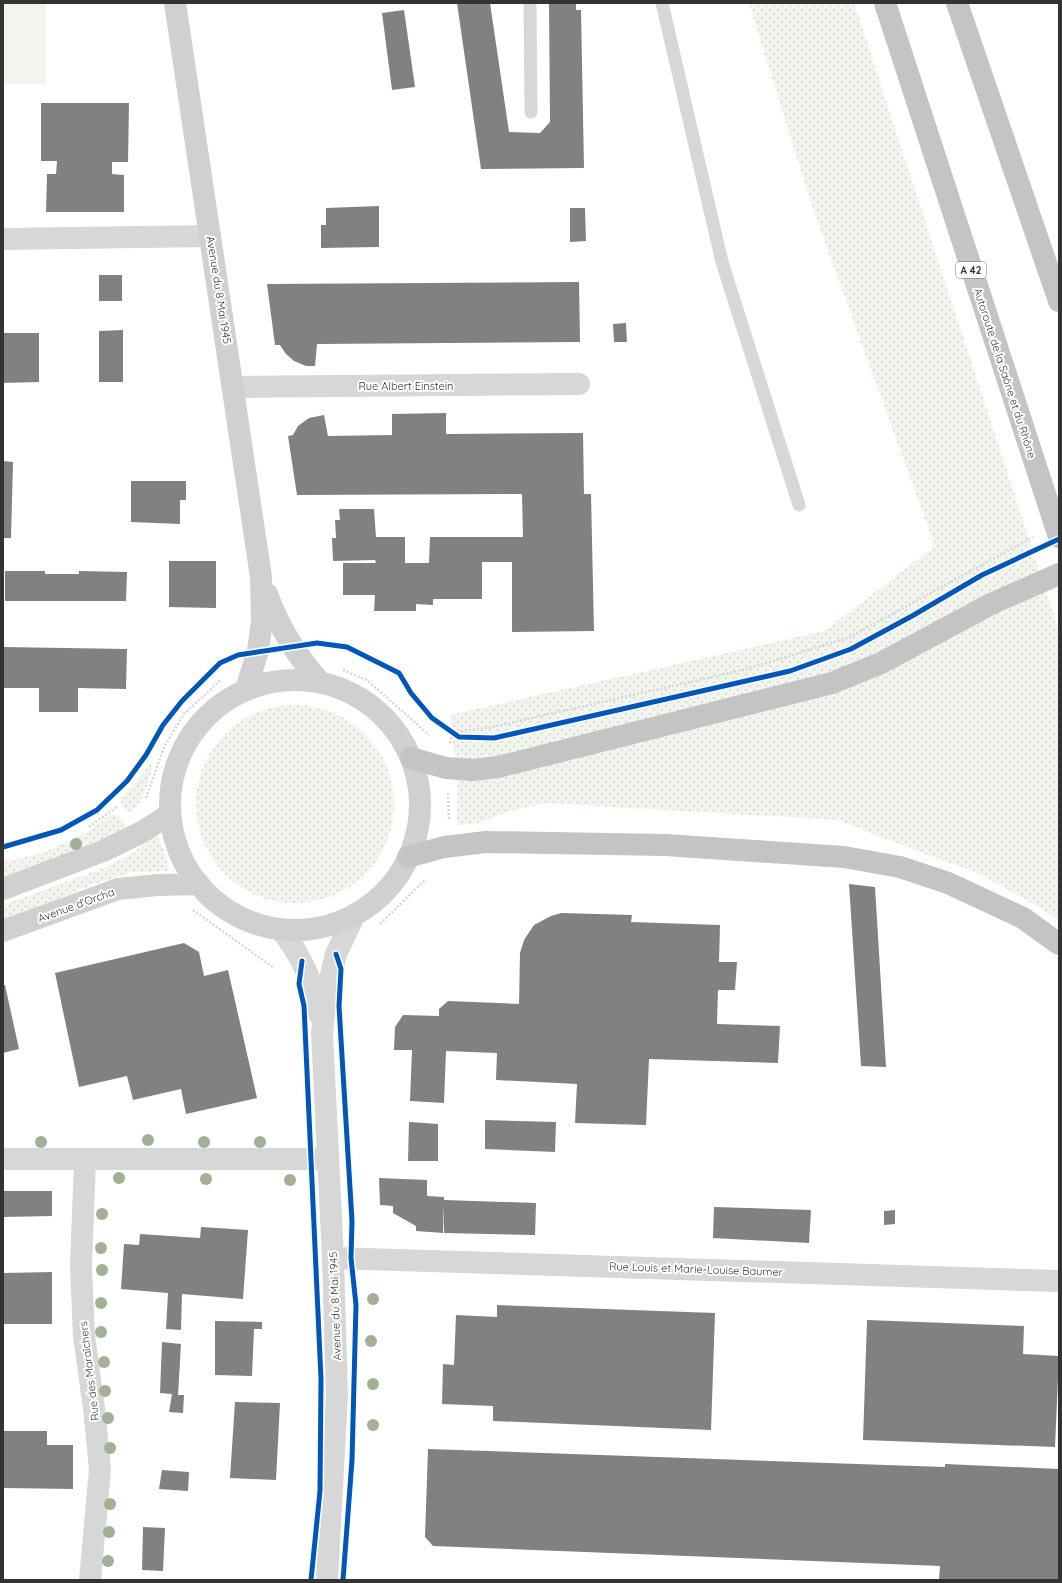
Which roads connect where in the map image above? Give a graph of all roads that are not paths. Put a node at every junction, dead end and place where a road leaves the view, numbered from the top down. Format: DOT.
graph roads {
  1 [pos="175,3"];
  2 [pos="530,3"];
  3 [pos="662,3"];
  4 [pos="885,3"];
  5 [pos="956,3"];
  6 [pos="531,112"];
  7 [pos="210,236"];
  8 [pos="3,239"];
  9 [pos="1059,301"];
  10 [pos="578,384"];
  11 [pos="233,387"];
  12 [pos="799,505"];
  13 [pos="1049,536"];
  14 [pos="1059,574"];
  15 [pos="261,577"];
  16 [pos="320,682"];
  17 [pos="246,689"];
  18 [pos="411,758"];
  19 [pos="170,814"];
  20 [pos="408,856"];
  21 [pos="199,884"];
  22 [pos="3,889"];
  23 [pos="355,914"];
  24 [pos="280,929"];
  25 [pos="3,932"];
  26 [pos="1059,944"];
  27 [pos="322,1033"];
  28 [pos="327,1159"];
  29 [pos="3,1160"];
  30 [pos="85,1160"];
  31 [pos="334,1258"];
  32 [pos="1059,1281"];
  33 [pos="90,1580"];
  34 [pos="327,1580"];
  1 -- 7 [label="main road, Avenue du 8 Mai 1945"];
  2 -- 6 [label="lane"];
  3 -- 12 [label="lane"];
  4 -- 13 [label="highway, Autoroute de la Saône et du Rhône / A 42"];
  5 -- 9 [label="highway"];
  7 -- 8 [label="street"];
  7 -- 11 [label="main road, Avenue du 8 Mai 1945"];
  10 -- 11 [label="street, Rue Albert Einstein"];
  11 -- 15 [label="main road, Avenue du 8 Mai 1945"];
  14 -- 18 [label="highway"];
  15 -- 16 [label="main road, Avenue du 8 Mai 1945"];
  15 -- 17 [label="main road, Avenue du 8 Mai 1945"];
  16 -- 17 [label="main road"];
  16 -- 18 [label="main road"];
  17 -- 19 [label="main road"];
  18 -- 20 [label="main road"];
  19 -- 21 [label="main road"];
  19 -- 22 [label="main road"];
  20 -- 23 [label="main road"];
  20 -- 26 [label="highway"];
  21 -- 24 [label="main road"];
  21 -- 25 [label="main road, Avenue d'Orcha"];
  23 -- 24 [label="main road"];
  23 -- 27 [label="street, Avenue du 8 Mai 1945"];
  24 -- 27 [label="street, Avenue du 8 Mai 1945"];
  27 -- 28 [label="street, Avenue du 8 Mai 1945"];
  28 -- 30 [label="street"];
  28 -- 31 [label="street, Avenue du 8 Mai 1945"];
  29 -- 30 [label="street"];
  30 -- 33 [label="street, Rue des Maraîchers"];
  31 -- 32 [label="street, Rue Louis et Marie-Louise Baumer"];
  31 -- 34 [label="street, Avenue du 8 Mai 1945"];
}
